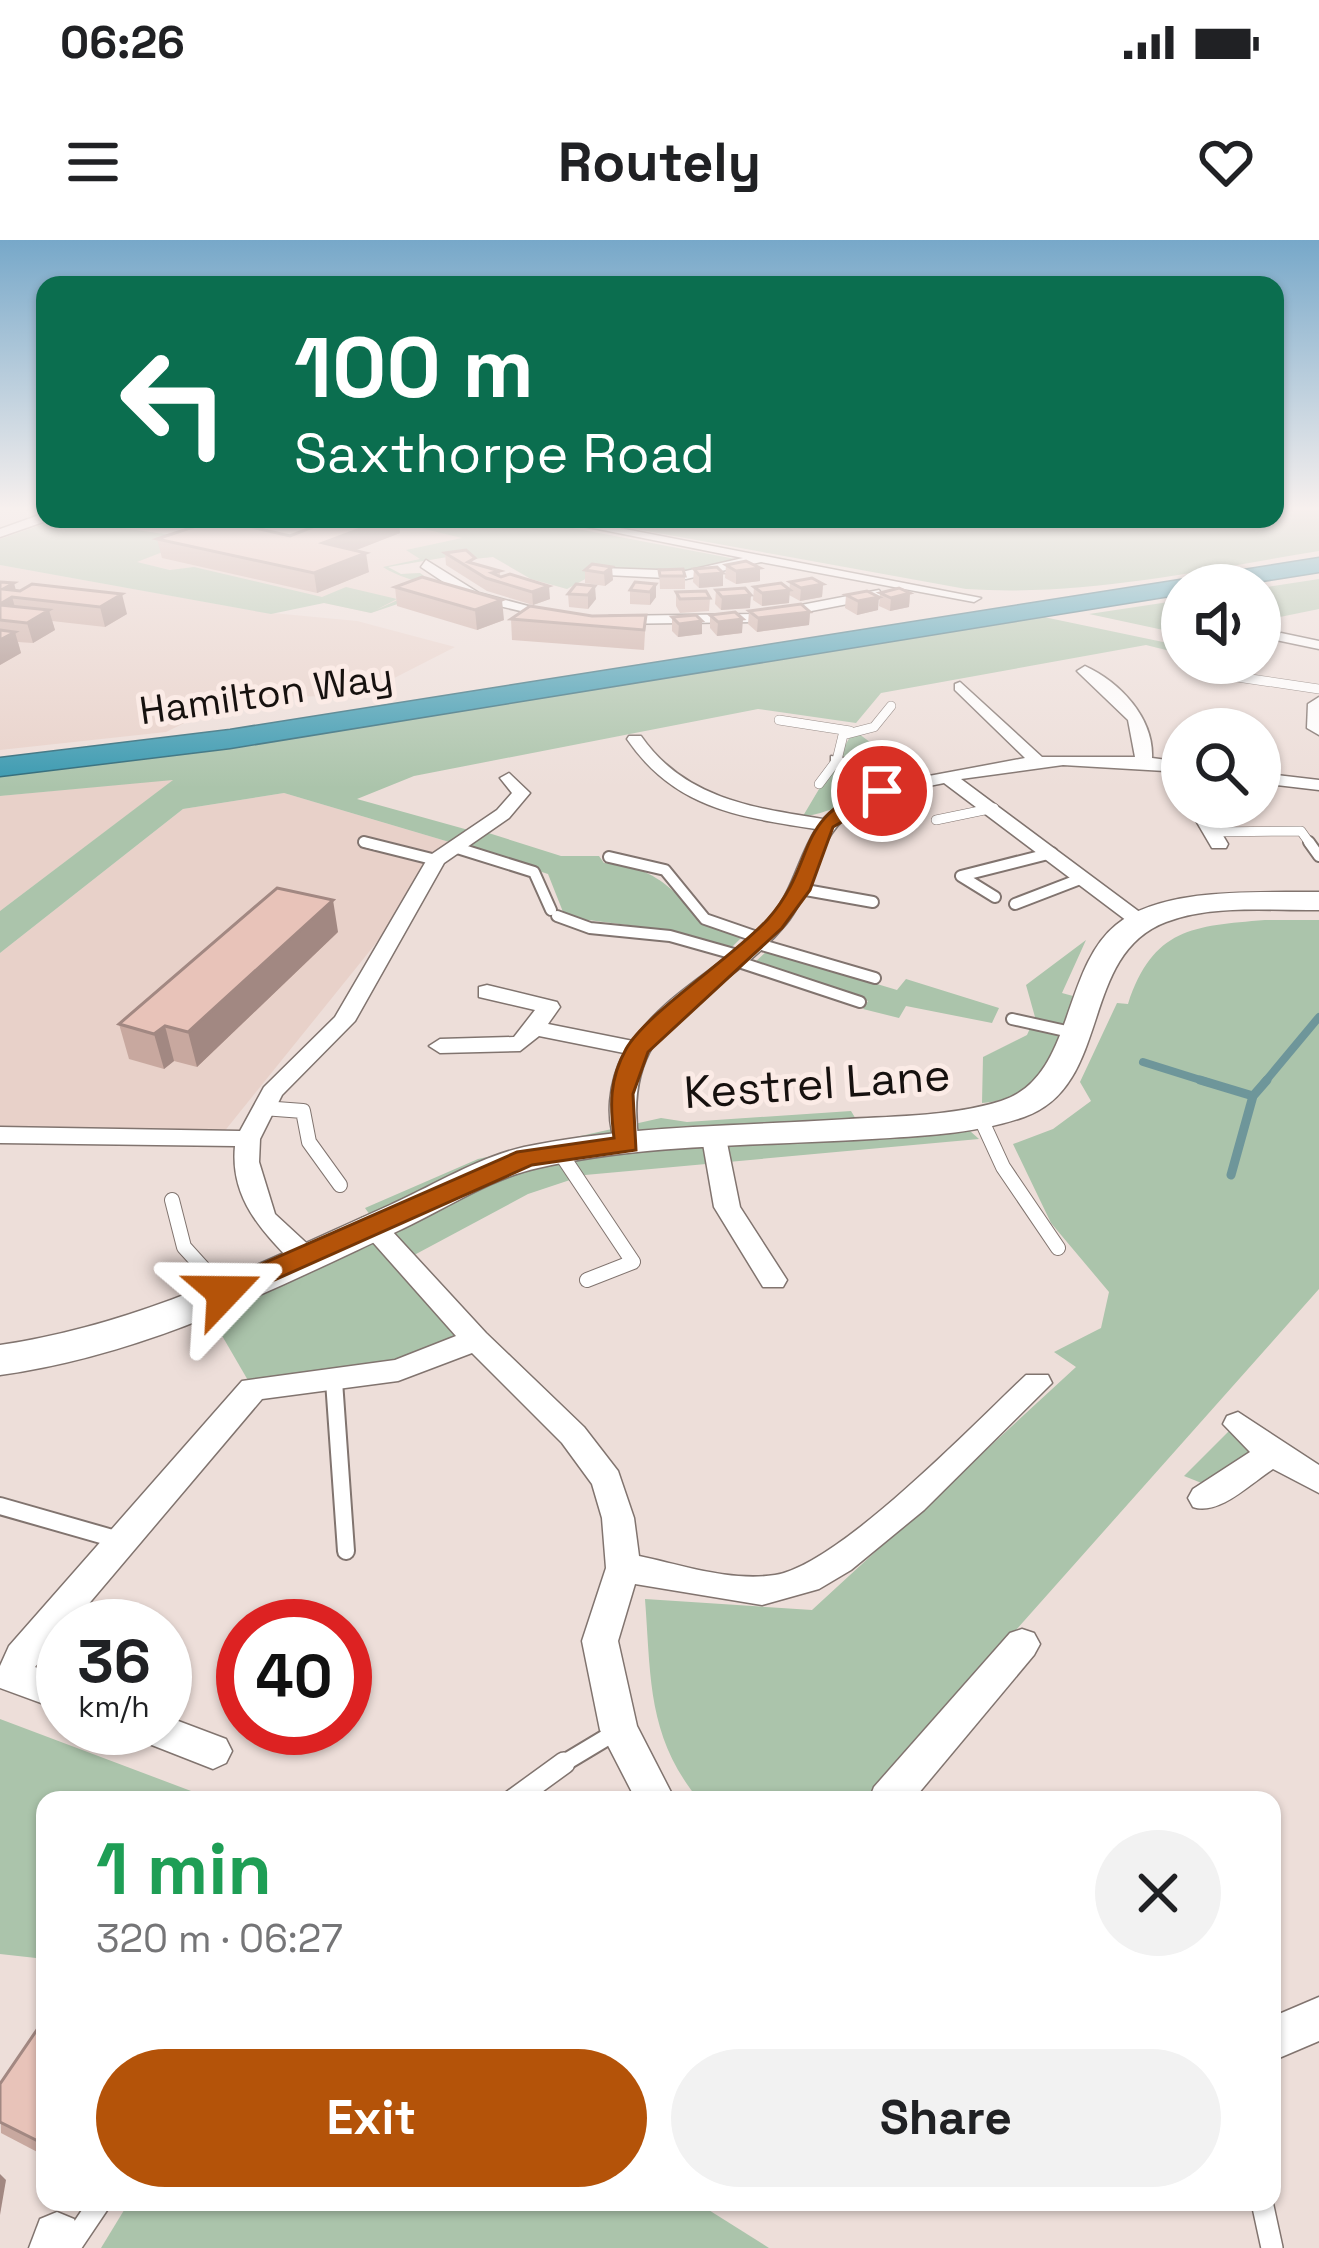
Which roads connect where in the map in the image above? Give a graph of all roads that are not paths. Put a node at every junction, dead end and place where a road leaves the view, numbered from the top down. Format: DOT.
graph roads {
  1 [pos="498,601"];
  2 [pos="844,601"];
  3 [pos="1090,601"];
  4 [pos="612,604"];
  5 [pos="590,619"];
  6 [pos="1281,637"];
  7 [pos="1319,646"];
  8 [pos="1085,671"];
  9 [pos="1281,683"];
  10 [pos="960,686"];
  11 [pos="1319,688"];
  12 [pos="1319,704"];
  13 [pos="891,706"];
  14 [pos="779,720"];
  15 [pos="1319,728"];
  16 [pos="850,731"];
  17 [pos="635,739"];
  18 [pos="837,760"];
  19 [pos="1035,760"];
  20 [pos="1143,761"];
  21 [pos="1161,764"];
  22 [pos="0,767"];
  23 [pos="948,776"];
  24 [pos="509,778"];
  25 [pos="1281,780"];
  26 [pos="819,784"];
  27 [pos="1319,785"];
  28 [pos="900,787"];
  29 [pos="994,808"];
  30 [pos="936,820"];
  31 [pos="824,825"];
  32 [pos="1209,828"];
  33 [pos="1215,838"];
  34 [pos="364,842"];
  35 [pos="445,853"];
  36 [pos="1052,853"];
  37 [pos="1319,856"];
  38 [pos="609,857"];
  39 [pos="1080,879"];
  40 [pos="800,890"];
  41 [pos="995,897"];
  42 [pos="1319,901"];
  43 [pos="873,902"];
  44 [pos="1015,904"];
  45 [pos="1142,923"];
  46 [pos="748,950"];
  47 [pos="875,978"];
  48 [pos="487,992"];
  49 [pos="860,1002"];
  50 [pos="1012,1019"];
  51 [pos="534,1028"];
  52 [pos="1076,1033"];
  53 [pos="440,1046"];
  54 [pos="638,1049"];
  55 [pos="263,1108"];
  56 [pos="980,1119"];
  57 [pos="0,1135"];
  58 [pos="714,1138"];
  59 [pos="248,1139"];
  60 [pos="627,1144"];
  61 [pos="559,1151"];
  62 [pos="340,1185"];
  63 [pos="172,1200"];
  64 [pos="371,1224"];
  65 [pos="1058,1248"];
  66 [pos="304,1257"];
  67 [pos="587,1280"];
  68 [pos="773,1280"];
  69 [pos="224,1292"];
  70 [pos="476,1340"];
  71 [pos="0,1360"];
  72 [pos="334,1376"];
  73 [pos="1037,1383"];
  74 [pos="1238,1424"];
  75 [pos="1272,1453"];
  76 [pos="1319,1480"];
  77 [pos="1204,1498"];
  78 [pos="0,1506"];
  79 [pos="124,1542"];
  80 [pos="346,1551"];
  81 [pos="622,1568"];
  82 [pos="1022,1644"];
  83 [pos="7,1674"];
  84 [pos="36,1685"];
  85 [pos="619,1730"];
  86 [pos="192,1742"];
  87 [pos="213,1750"];
  88 [pos="524,1791"];
  89 [pos="651,1791"];
  90 [pos="895,1791"];
  91 [pos="1319,2019"];
  92 [pos="1281,2035"];
  93 [pos="91,2211"];
  94 [pos="1264,2211"];
  95 [pos="60,2244"];
  96 [pos="1272,2248"];
  1 -- 5 [label="street"];
  2 -- 5 [label="street"];
  3 -- 22 [label="highway, Hamilton Way"];
  4 -- 5 [label="street"];
  6 -- 7 [label="street"];
  8 -- 20 [label="street"];
  9 -- 11 [label="lane"];
  10 -- 19 [label="street"];
  12 -- 15 [label="street"];
  13 -- 16 [label="lane"];
  14 -- 16 [label="lane"];
  16 -- 18 [label="lane"];
  17 -- 31 [label="street"];
  18 -- 26 [label="lane"];
  18 -- 28 [label="street"];
  19 -- 20 [label="street"];
  19 -- 23 [label="street"];
  20 -- 21 [label="street"];
  23 -- 28 [label="street"];
  23 -- 29 [label="street"];
  24 -- 35 [label="street"];
  25 -- 27 [label="street"];
  28 -- 31 [label="street"];
  29 -- 30 [label="lane"];
  29 -- 36 [label="street"];
  31 -- 40 [label="street"];
  32 -- 33 [label="street"];
  33 -- 37 [label="lane"];
  34 -- 35 [label="lane"];
  35 -- 46 [label="lane"];
  35 -- 55 [label="street"];
  36 -- 39 [label="street"];
  36 -- 41 [label="lane"];
  38 -- 46 [label="lane"];
  39 -- 44 [label="lane"];
  39 -- 45 [label="street"];
  40 -- 43 [label="lane"];
  40 -- 46 [label="street"];
  42 -- 45 [label="street"];
  45 -- 52 [label="street, Kestrel Lane"];
  46 -- 47 [label="lane"];
  46 -- 49 [label="lane"];
  46 -- 54 [label="street"];
  48 -- 51 [label="street"];
  50 -- 52 [label="lane"];
  51 -- 53 [label="street"];
  51 -- 54 [label="street"];
  52 -- 56 [label="street, Kestrel Lane"];
  54 -- 60 [label="street"];
  55 -- 59 [label="street"];
  55 -- 62 [label="lane"];
  56 -- 58 [label="street, Kestrel Lane"];
  56 -- 65 [label="lane"];
  57 -- 59 [label="street"];
  58 -- 60 [label="street, Kestrel Lane"];
  58 -- 68 [label="street"];
  59 -- 66 [label="street"];
  60 -- 61 [label="street, Kestrel Lane"];
  61 -- 64 [label="street, Kestrel Lane"];
  61 -- 67 [label="lane"];
  63 -- 69 [label="lane"];
  64 -- 66 [label="street, Kestrel Lane"];
  64 -- 70 [label="street"];
  66 -- 69 [label="street, Kestrel Lane"];
  69 -- 71 [label="street, Kestrel Lane"];
  70 -- 72 [label="street"];
  70 -- 81 [label="street"];
  72 -- 79 [label="street"];
  72 -- 80 [label="lane"];
  73 -- 81 [label="street"];
  74 -- 75 [label="street"];
  75 -- 76 [label="street"];
  75 -- 77 [label="street"];
  78 -- 79 [label="lane"];
  79 -- 83 [label="street"];
  81 -- 85 [label="street"];
  82 -- 90 [label="street"];
  83 -- 84 [label="street"];
  85 -- 88 [label="lane"];
  85 -- 89 [label="street"];
  86 -- 87 [label="street"];
  91 -- 92 [label="street"];
  93 -- 95 [label="lane"];
  94 -- 96 [label="lane"];
}
